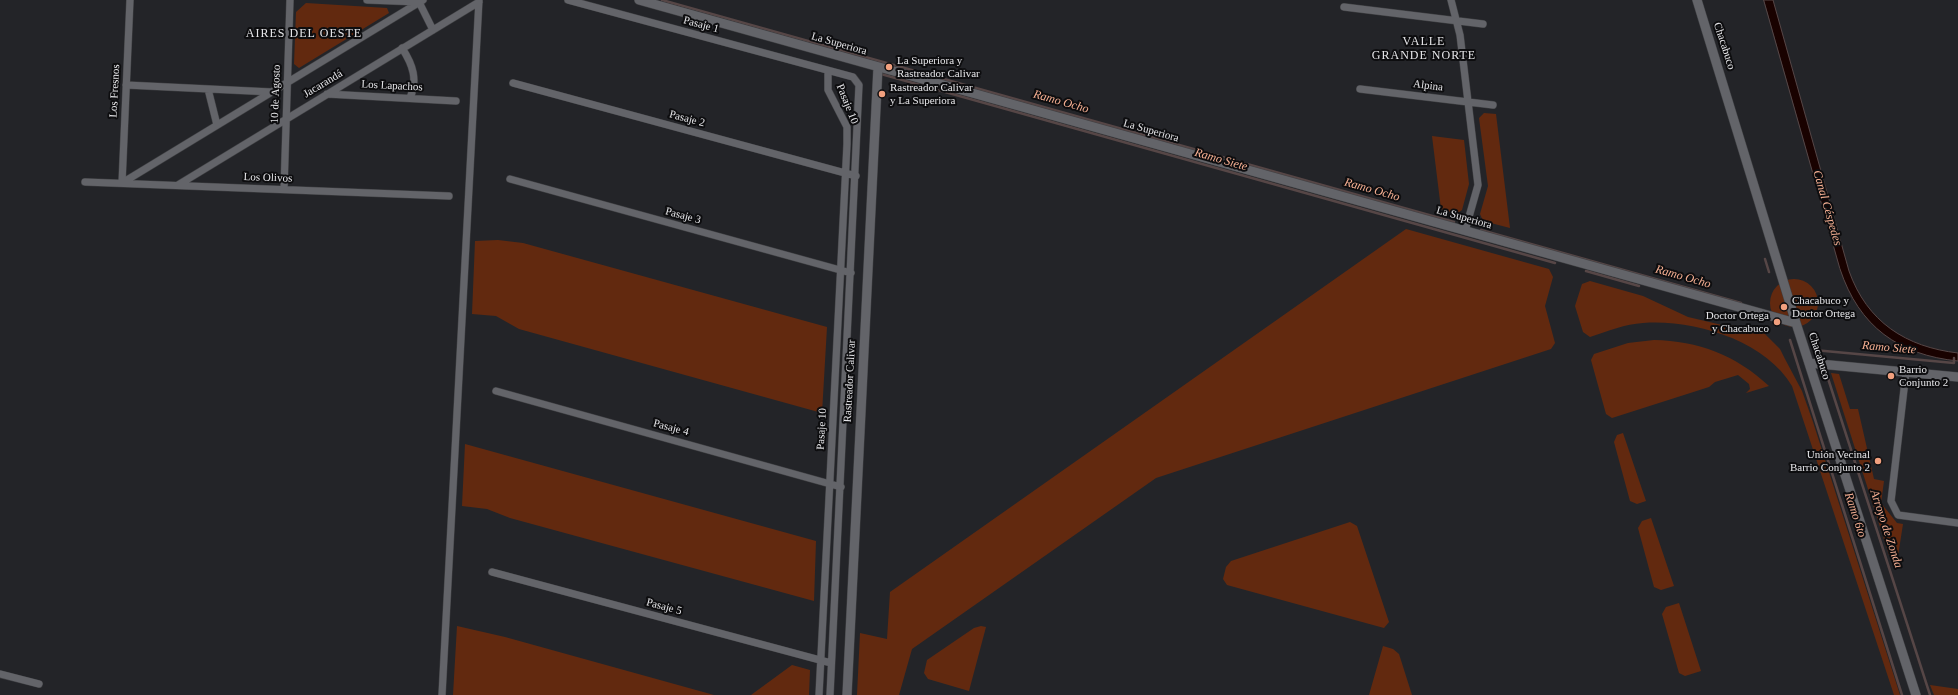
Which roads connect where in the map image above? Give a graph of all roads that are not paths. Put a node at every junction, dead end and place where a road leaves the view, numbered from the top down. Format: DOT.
graph roads {
  1 [pos="130,0"];
  2 [pos="290,0"];
  3 [pos="367,0"];
  4 [pos="568,0"];
  5 [pos="639,0"];
  6 [pos="1451,0"];
  7 [pos="1697,0"];
  8 [pos="421,1"];
  9 [pos="479,1"];
  10 [pos="1344,7"];
  11 [pos="1456,20"];
  12 [pos="1483,24"];
  13 [pos="433,30"];
  14 [pos="402,48"];
  15 [pos="878,67"];
  16 [pos="828,71"];
  17 [pos="288,82"];
  18 [pos="513,83"];
  19 [pos="126,85"];
  20 [pos="208,89"];
  21 [pos="1360,89"];
  22 [pos="272,92"];
  23 [pos="327,94"];
  24 [pos="410,98"];
  25 [pos="456,101"];
  26 [pos="1468,102"];
  27 [pos="1493,105"];
  28 [pos="286,119"];
  29 [pos="217,125"];
  30 [pos="846,174"];
  31 [pos="856,176"];
  32 [pos="510,179"];
  33 [pos="85,182"];
  34 [pos="122,183"];
  35 [pos="178,185"];
  36 [pos="284,189"];
  37 [pos="449,196"];
  38 [pos="1466,231"];
  39 [pos="840,270"];
  40 [pos="851,273"];
  41 [pos="1796,323"];
  42 [pos="1813,363"];
  43 [pos="1906,372"];
  44 [pos="1958,377"];
  45 [pos="496,391"];
  46 [pos="830,484"];
  47 [pos="841,487"];
  48 [pos="1958,523"];
  49 [pos="492,572"];
  50 [pos="820,661"];
  51 [pos="831,664"];
  52 [pos="0,674"];
  53 [pos="39,684"];
  54 [pos="442,695"];
  55 [pos="819,695"];
  56 [pos="830,695"];
  57 [pos="847,695"];
  58 [pos="1916,695"];
  1 -- 19 [label="street, Los Fresnos"];
  2 -- 17 [label="street, 10 de Agosto"];
  3 -- 8 [label="street"];
  4 -- 16 [label="street, Pasaje 1"];
  5 -- 15 [label="street, La Superiora"];
  6 -- 11 [label="street"];
  7 -- 41 [label="street, Chacabuco"];
  8 -- 13 [label="street"];
  8 -- 17 [label="street, Jacarandá"];
  9 -- 13 [label="street, Jacarandá"];
  9 -- 54 [label="street"];
  10 -- 11 [label="street"];
  11 -- 12 [label="street"];
  11 -- 26 [label="street"];
  13 -- 14 [label="street, Jacarandá"];
  14 -- 23 [label="street, Jacarandá"];
  14 -- 24 [label="street"];
  15 -- 38 [label="street, La Superiora"];
  15 -- 57 [label="street, Rastreador Calivar"];
  16 -- 30 [label="street, Pasaje 10"];
  16 -- 31 [label="street, Pasaje 10"];
  17 -- 22 [label="street, Jacarandá"];
  17 -- 28 [label="street, 10 de Agosto"];
  18 -- 30 [label="street, Pasaje 2"];
  19 -- 20 [label="street"];
  19 -- 34 [label="street, Los Fresnos"];
  20 -- 22 [label="street"];
  20 -- 29 [label="street"];
  21 -- 26 [label="street, Alpina"];
  22 -- 29 [label="street, Jacarandá"];
  23 -- 24 [label="street, Los Lapachos"];
  23 -- 28 [label="street, Jacarandá"];
  24 -- 25 [label="street, Los Lapachos"];
  26 -- 27 [label="street, Alpina"];
  26 -- 38 [label="street"];
  28 -- 35 [label="street, Jacarandá"];
  28 -- 36 [label="street, 10 de Agosto"];
  29 -- 34 [label="street, Jacarandá"];
  30 -- 31 [label="street, Pasaje 2"];
  30 -- 39 [label="street, Pasaje 10"];
  31 -- 40 [label="street, Pasaje 10"];
  32 -- 39 [label="street, Pasaje 3"];
  33 -- 34 [label="street, Los Olivos"];
  34 -- 35 [label="street, Los Olivos"];
  35 -- 36 [label="street, Los Olivos"];
  36 -- 37 [label="street, Los Olivos"];
  38 -- 41 [label="street, La Superiora"];
  39 -- 40 [label="street, Pasaje 3"];
  39 -- 46 [label="street, Pasaje 10"];
  40 -- 47 [label="street, Pasaje 10"];
  41 -- 42 [label="street, Chacabuco"];
  42 -- 43 [label="street"];
  42 -- 58 [label="street, Chacabuco"];
  43 -- 44 [label="street"];
  43 -- 48 [label="street"];
  45 -- 46 [label="street, Pasaje 4"];
  46 -- 47 [label="street, Pasaje 4"];
  46 -- 50 [label="street, Pasaje 10"];
  47 -- 51 [label="street, Pasaje 10"];
  49 -- 50 [label="street, Pasaje 5"];
  50 -- 51 [label="street, Pasaje 5"];
  50 -- 55 [label="street, Pasaje 10"];
  51 -- 56 [label="street, Pasaje 10"];
  52 -- 53 [label="street"];
}
